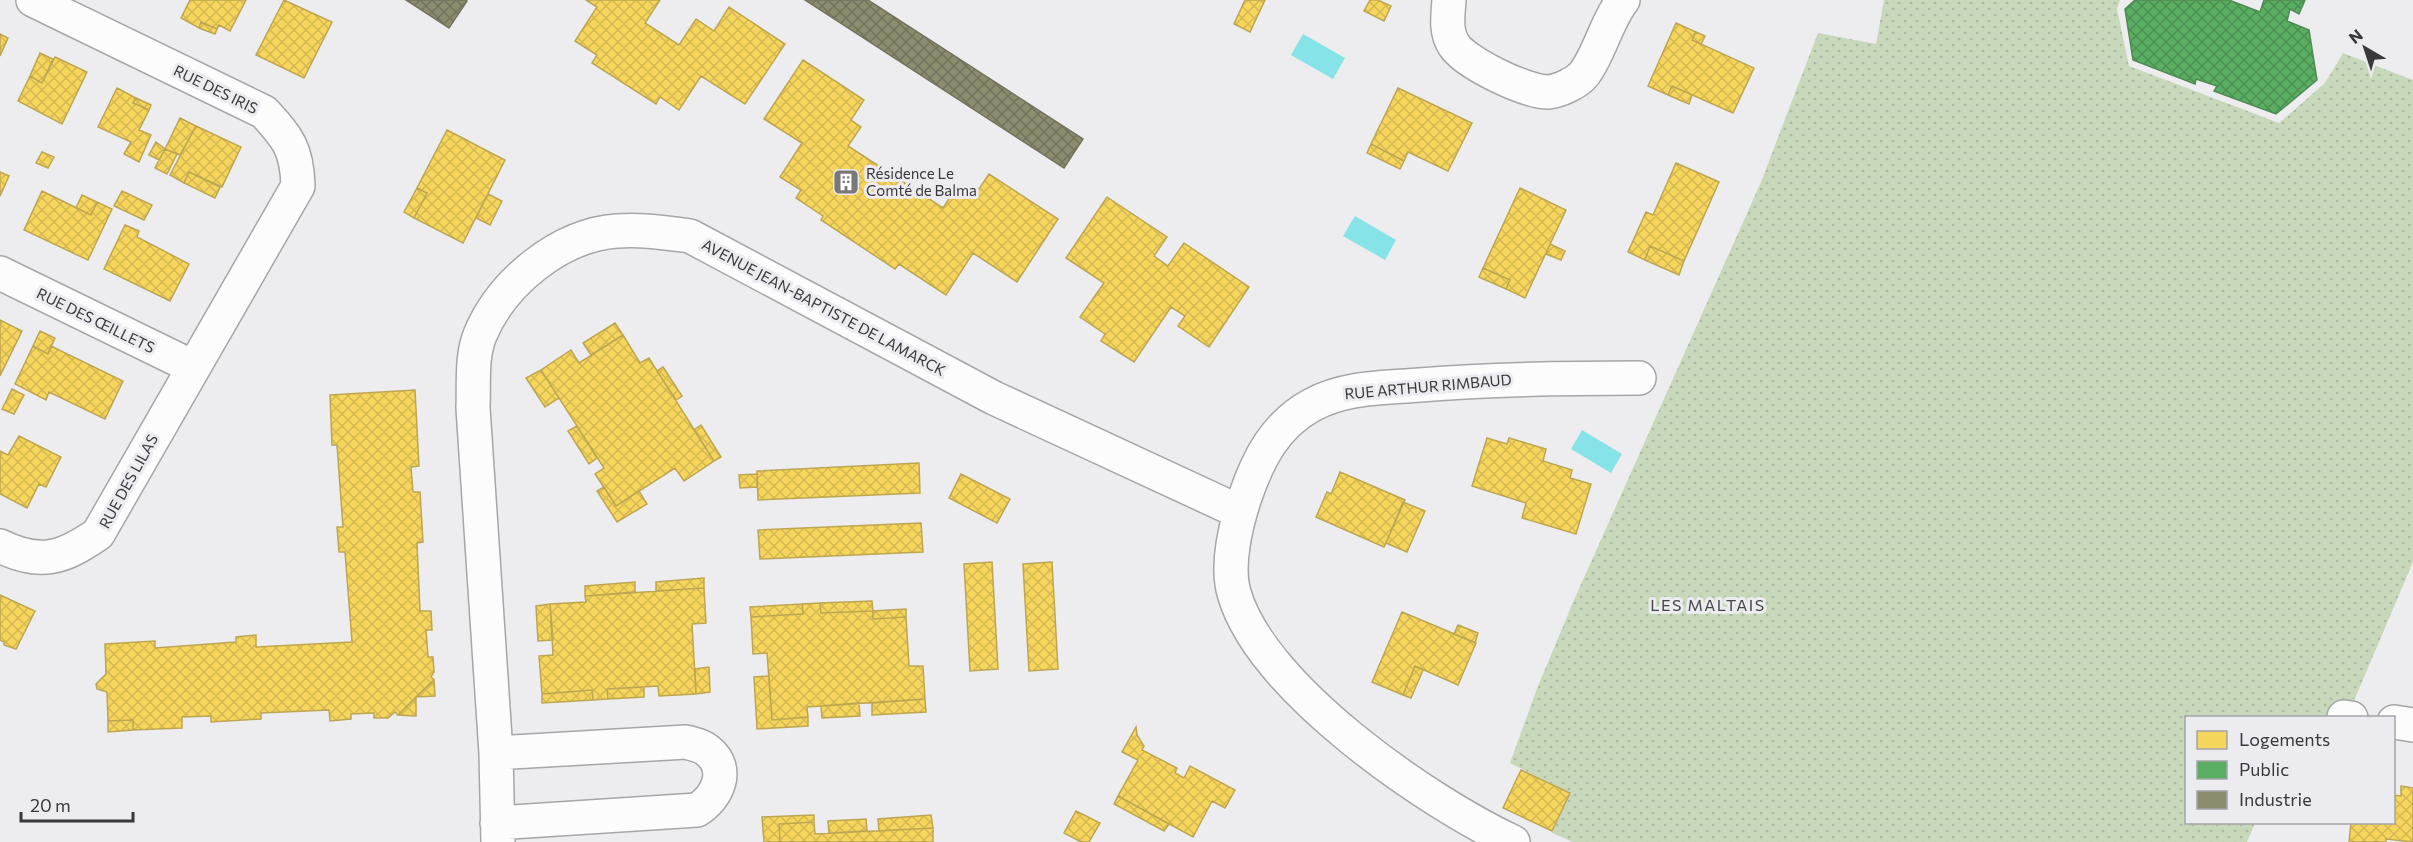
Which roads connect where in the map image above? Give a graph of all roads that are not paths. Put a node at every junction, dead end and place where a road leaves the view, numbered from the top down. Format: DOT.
graph roads {
  1 [pos="33,0"];
  2 [pos="1449,0"];
  3 [pos="1623,0"];
  4 [pos="0,273"];
  5 [pos="193,367"];
  6 [pos="1639,378"];
  7 [pos="1240,512"];
  8 [pos="0,546"];
  9 [pos="2395,722"];
  10 [pos="2413,725"];
  11 [pos="496,753"];
  12 [pos="497,833"];
  13 [pos="1513,842"];
  1 -- 5 [label="street, RUE DES IRIS"];
  2 -- 3 [label="street"];
  4 -- 5 [label="street, RUE DES ŒILLETS"];
  5 -- 8 [label="street, RUE DES LILAS"];
  6 -- 7 [label="street, RUE ARTHUR RIMBAUD"];
  7 -- 11 [label="street, AVENUE JEAN-BAPTISTE DE LAMARCK"];
  7 -- 13 [label="street, RUE ARTHUR RIMBAUD"];
  9 -- 10 [label="street"];
  11 -- 12 [label="street, AVENUE JEAN-BAPTISTE DE LAMARCK"];
  11 -- 12 [label="street, AVENUE JEAN-BAPTISTE DE LAMARCK"];
}
